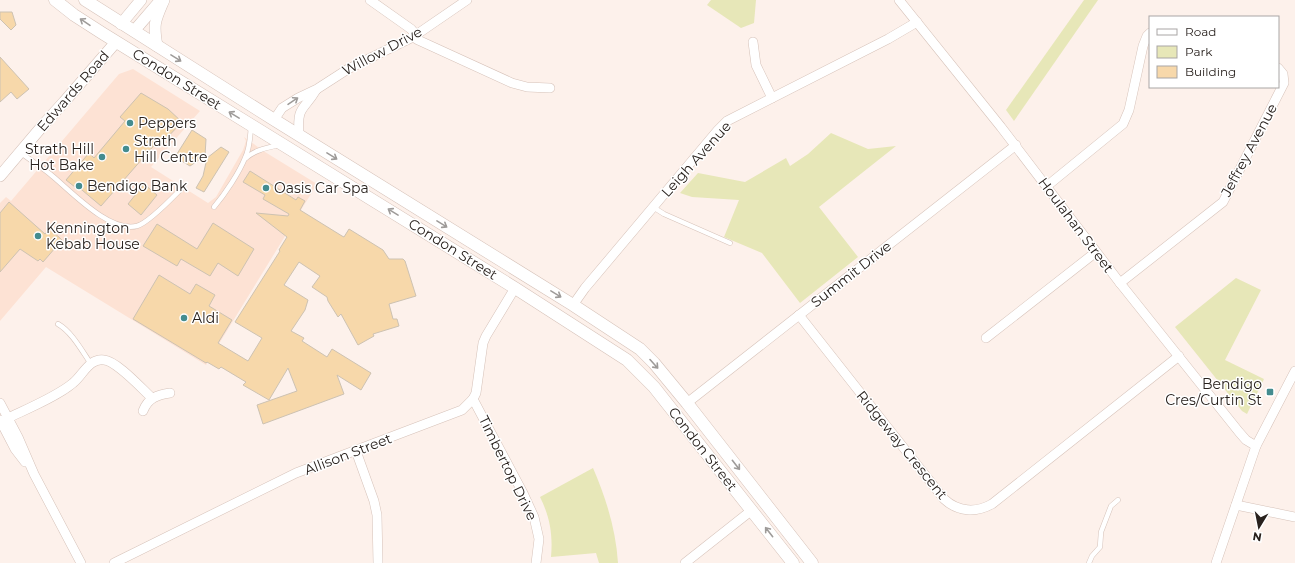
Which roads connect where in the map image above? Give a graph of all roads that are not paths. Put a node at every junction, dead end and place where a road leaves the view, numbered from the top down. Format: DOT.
graph roads {
  1 [pos="55,0"];
  2 [pos="85,0"];
  3 [pos="141,0"];
  4 [pos="162,0"];
  5 [pos="370,0"];
  6 [pos="467,0"];
  7 [pos="899,0"];
  8 [pos="917,22"];
  9 [pos="121,24"];
  10 [pos="134,32"];
  11 [pos="1149,33"];
  12 [pos="414,36"];
  13 [pos="116,42"];
  14 [pos="753,42"];
  15 [pos="157,46"];
  16 [pos="1279,69"];
  17 [pos="550,88"];
  18 [pos="317,89"];
  19 [pos="772,98"];
  20 [pos="276,121"];
  21 [pos="251,125"];
  22 [pos="299,135"];
  23 [pos="282,144"];
  24 [pos="1016,145"];
  25 [pos="20,152"];
  26 [pos="245,158"];
  27 [pos="309,160"];
  28 [pos="0,176"];
  29 [pos="1047,186"];
  30 [pos="183,187"];
  31 [pos="214,207"];
  32 [pos="653,207"];
  33 [pos="730,243"];
  34 [pos="1096,252"];
  35 [pos="523,274"];
  36 [pos="1120,283"];
  37 [pos="515,288"];
  38 [pos="573,305"];
  39 [pos="799,315"];
  40 [pos="58,324"];
  41 [pos="986,338"];
  42 [pos="1179,356"];
  43 [pos="91,364"];
  44 [pos="1295,371"];
  45 [pos="170,393"];
  46 [pos="152,398"];
  47 [pos="473,399"];
  48 [pos="686,402"];
  49 [pos="0,403"];
  50 [pos="143,410"];
  51 [pos="4,419"];
  52 [pos="1256,446"];
  53 [pos="356,451"];
  54 [pos="1118,500"];
  55 [pos="1236,505"];
  56 [pos="752,510"];
  57 [pos="1295,517"];
  58 [pos="80,563"];
  59 [pos="114,563"];
  60 [pos="378,563"];
  61 [pos="536,563"];
  62 [pos="684,563"];
  63 [pos="793,563"];
  64 [pos="812,563"];
  65 [pos="1089,563"];
  66 [pos="1216,563"];
  13 -- 1 [label="main road, Condon Street, one-way"];
  2 -- 9 [label="main road, Condon Street"];
  3 -- 9 [label="street, Edwards Road"];
  4 -- 10 [label="street, Edwards Road"];
  4 -- 15 [label="street"];
  5 -- 12 [label="street"];
  6 -- 12 [label="street, Willow Drive"];
  7 -- 8 [label="street, Houlahan Street"];
  8 -- 19 [label="street, Leigh Avenue"];
  8 -- 24 [label="street, Houlahan Street"];
  9 -- 10 [label="main road, Condon Street"];
  9 -- 13 [label="main road, Edwards Road"];
  10 -- 13 [label="main road, Edwards Road"];
  10 -- 15 [label="main road, Condon Street"];
  11 -- 29 [label="street"];
  12 -- 17 [label="street"];
  12 -- 18 [label="street, Willow Drive"];
  21 -- 13 [label="main road, Condon Street, one-way"];
  13 -- 25 [label="street, Edwards Road"];
  14 -- 19 [label="street"];
  15 -- 20 [label="main road, Condon Street, one-way"];
  16 -- 36 [label="street, Jeffrey Avenue"];
  20 -- 18 [label="street, Willow Drive, one-way"];
  18 -- 22 [label="street, Willow Drive"];
  19 -- 32 [label="street, Leigh Avenue"];
  20 -- 22 [label="main road, Condon Street"];
  20 -- 27 [label="main road"];
  21 -- 23 [label="main road, Condon Street"];
  21 -- 26 [label="lane"];
  22 -- 35 [label="main road, Condon Street, one-way"];
  23 -- 26 [label="lane"];
  23 -- 27 [label="main road, Condon Street"];
  24 -- 29 [label="street, Houlahan Street"];
  24 -- 39 [label="street, Summit Drive"];
  25 -- 28 [label="street, Edwards Road"];
  25 -- 30 [label="lane"];
  26 -- 31 [label="lane"];
  37 -- 27 [label="main road, Condon Street, one-way"];
  29 -- 34 [label="street, Houlahan Street"];
  32 -- 33 [label="lane"];
  32 -- 38 [label="street, Leigh Avenue"];
  34 -- 36 [label="street, Houlahan Street"];
  34 -- 41 [label="street"];
  35 -- 37 [label="main road"];
  35 -- 38 [label="main road, Condon Street, one-way"];
  36 -- 42 [label="street, Houlahan Street"];
  37 -- 47 [label="street"];
  37 -- 56 [label="main road, Condon Street"];
  38 -- 48 [label="main road, Condon Street, one-way"];
  39 -- 42 [label="street, Ridgeway Crescent"];
  39 -- 48 [label="street, Summit Drive"];
  40 -- 43 [label="lane"];
  42 -- 52 [label="street, Houlahan Street"];
  43 -- 46 [label="street"];
  43 -- 51 [label="street"];
  44 -- 52 [label="street"];
  45 -- 46 [label="street"];
  46 -- 50 [label="street"];
  47 -- 53 [label="street, Allison Street"];
  47 -- 61 [label="street, Timbertop Drive"];
  48 -- 64 [label="main road, Condon Street, one-way"];
  49 -- 51 [label="street"];
  51 -- 58 [label="street"];
  52 -- 55 [label="street"];
  53 -- 59 [label="street, Allison Street"];
  53 -- 60 [label="street"];
  54 -- 65 [label="lane"];
  55 -- 57 [label="street"];
  55 -- 66 [label="street"];
  56 -- 62 [label="street"];
  63 -- 56 [label="main road, Condon Street, one-way"];
}
